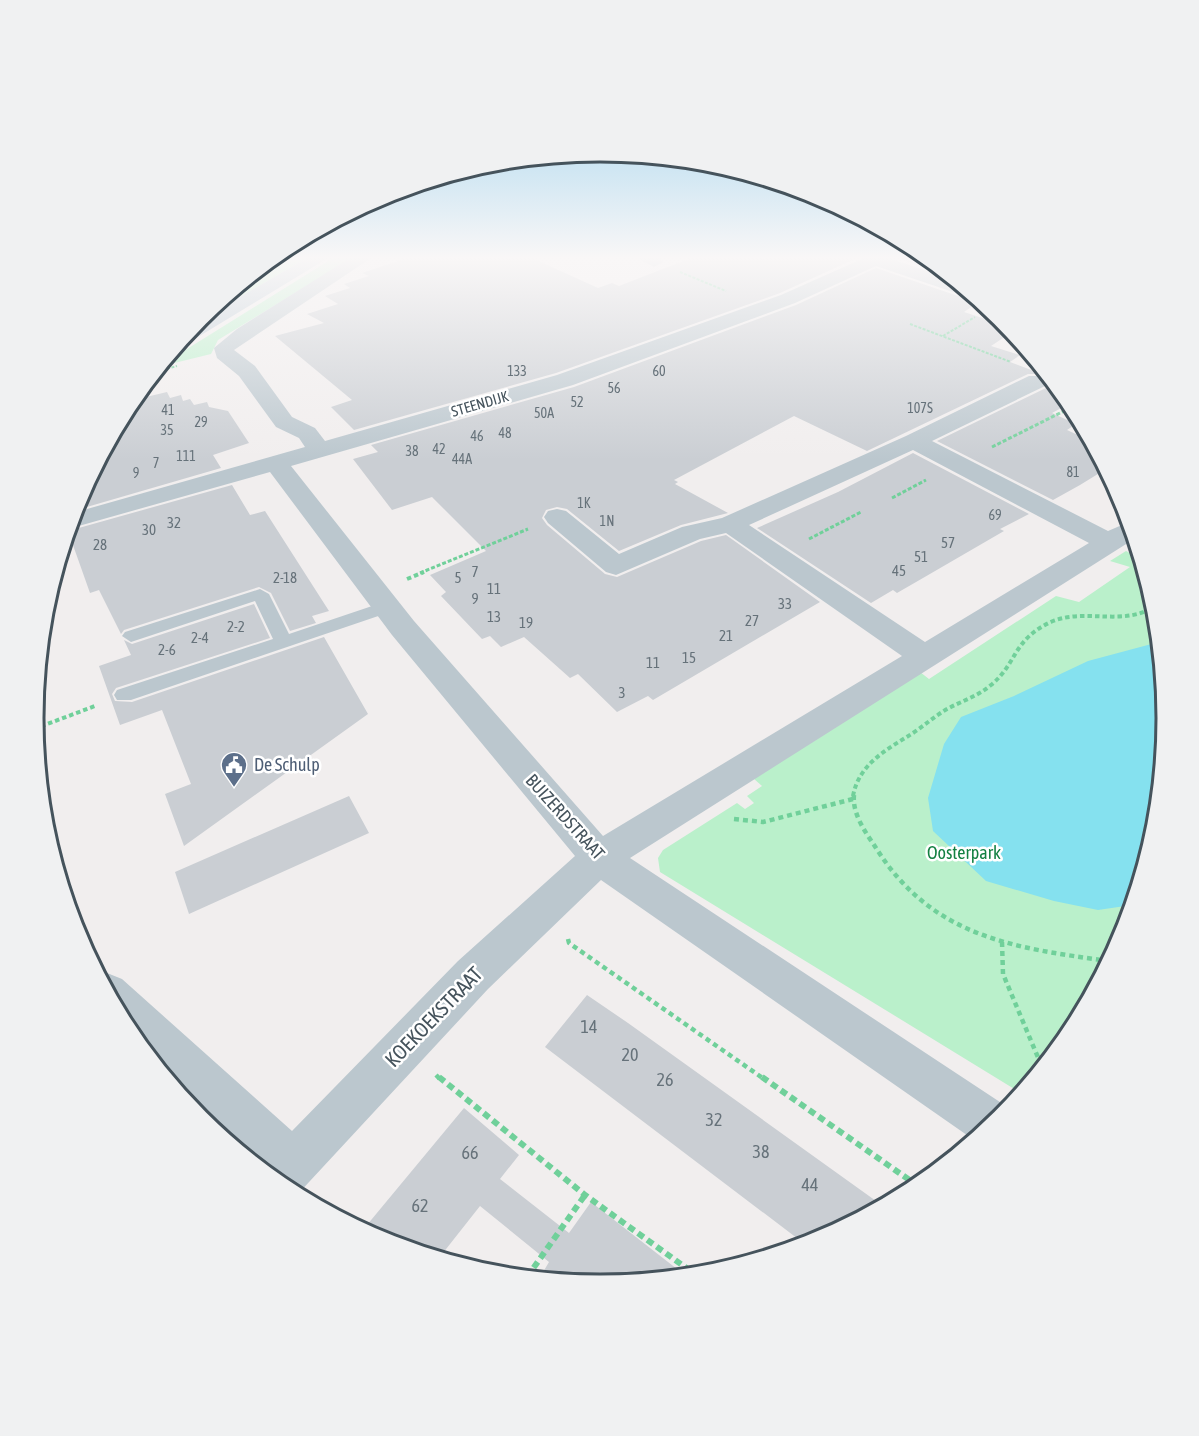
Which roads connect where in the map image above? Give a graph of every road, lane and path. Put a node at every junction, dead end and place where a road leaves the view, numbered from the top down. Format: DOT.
graph roads {
  1 [pos="257,325"];
  2 [pos="716,325"];
  3 [pos="913,325"];
  4 [pos="961,325"];
  5 [pos="942,336"];
  6 [pos="1015,363"];
  7 [pos="1037,381"];
  8 [pos="914,441"];
  9 [pos="320,451"];
  10 [pos="276,464"];
  11 [pos="861,512"];
  12 [pos="557,517"];
  13 [pos="81,519"];
  14 [pos="730,524"];
  15 [pos="1120,536"];
  16 [pos="776,556"];
  17 [pos="382,600"];
  18 [pos="1146,614"];
  19 [pos="131,636"];
  20 [pos="284,642"];
  21 [pos="926,657"];
  22 [pos="124,695"];
  23 [pos="44,725"];
  24 [pos="853,799"];
  25 [pos="730,818"];
  26 [pos="599,858"];
  27 [pos="555,898"];
  28 [pos="1002,942"];
  29 [pos="1100,959"];
  30 [pos="129,1013"];
  31 [pos="403,1048"];
  32 [pos="1039,1059"];
  33 [pos="984,1119"];
  34 [pos="285,1172"];
  35 [pos="909,1180"];
  36 [pos="585,1195"];
  37 [pos="685,1267"];
  38 [pos="532,1270"];
  1 -- 9 [label="street"];
  2 -- 9 [label="street, STEENDIJK"];
  3 -- 5 [label="path"];
  4 -- 5 [label="path"];
  5 -- 6 [label="path"];
  7 -- 8 [label="street"];
  8 -- 14 [label="street"];
  8 -- 15 [label="street"];
  9 -- 10 [label="street, STEENDIJK"];
  10 -- 13 [label="street, STEENDIJK"];
  10 -- 17 [label="street, BUIZERDSTRAAT"];
  11 -- 16 [label="path"];
  12 -- 14 [label="street"];
  12 -- 17 [label="path"];
  14 -- 16 [label="street"];
  15 -- 21 [label="street"];
  16 -- 21 [label="street"];
  17 -- 20 [label="lane"];
  17 -- 26 [label="street, BUIZERDSTRAAT"];
  18 -- 24 [label="path"];
  19 -- 20 [label="lane"];
  20 -- 22 [label="lane"];
  21 -- 26 [label="street"];
  22 -- 23 [label="path"];
  24 -- 25 [label="path"];
  24 -- 28 [label="path"];
  26 -- 27 [label="street, KOEKOEKSTRAAT"];
  26 -- 33 [label="street, BUIZERDSTRAAT"];
  27 -- 31 [label="street, KOEKOEKSTRAAT"];
  27 -- 35 [label="path"];
  28 -- 29 [label="path"];
  28 -- 32 [label="path"];
  30 -- 34 [label="street"];
  31 -- 34 [label="street, KOEKOEKSTRAAT"];
  31 -- 36 [label="path"];
  36 -- 37 [label="path"];
  36 -- 38 [label="path"];
}
